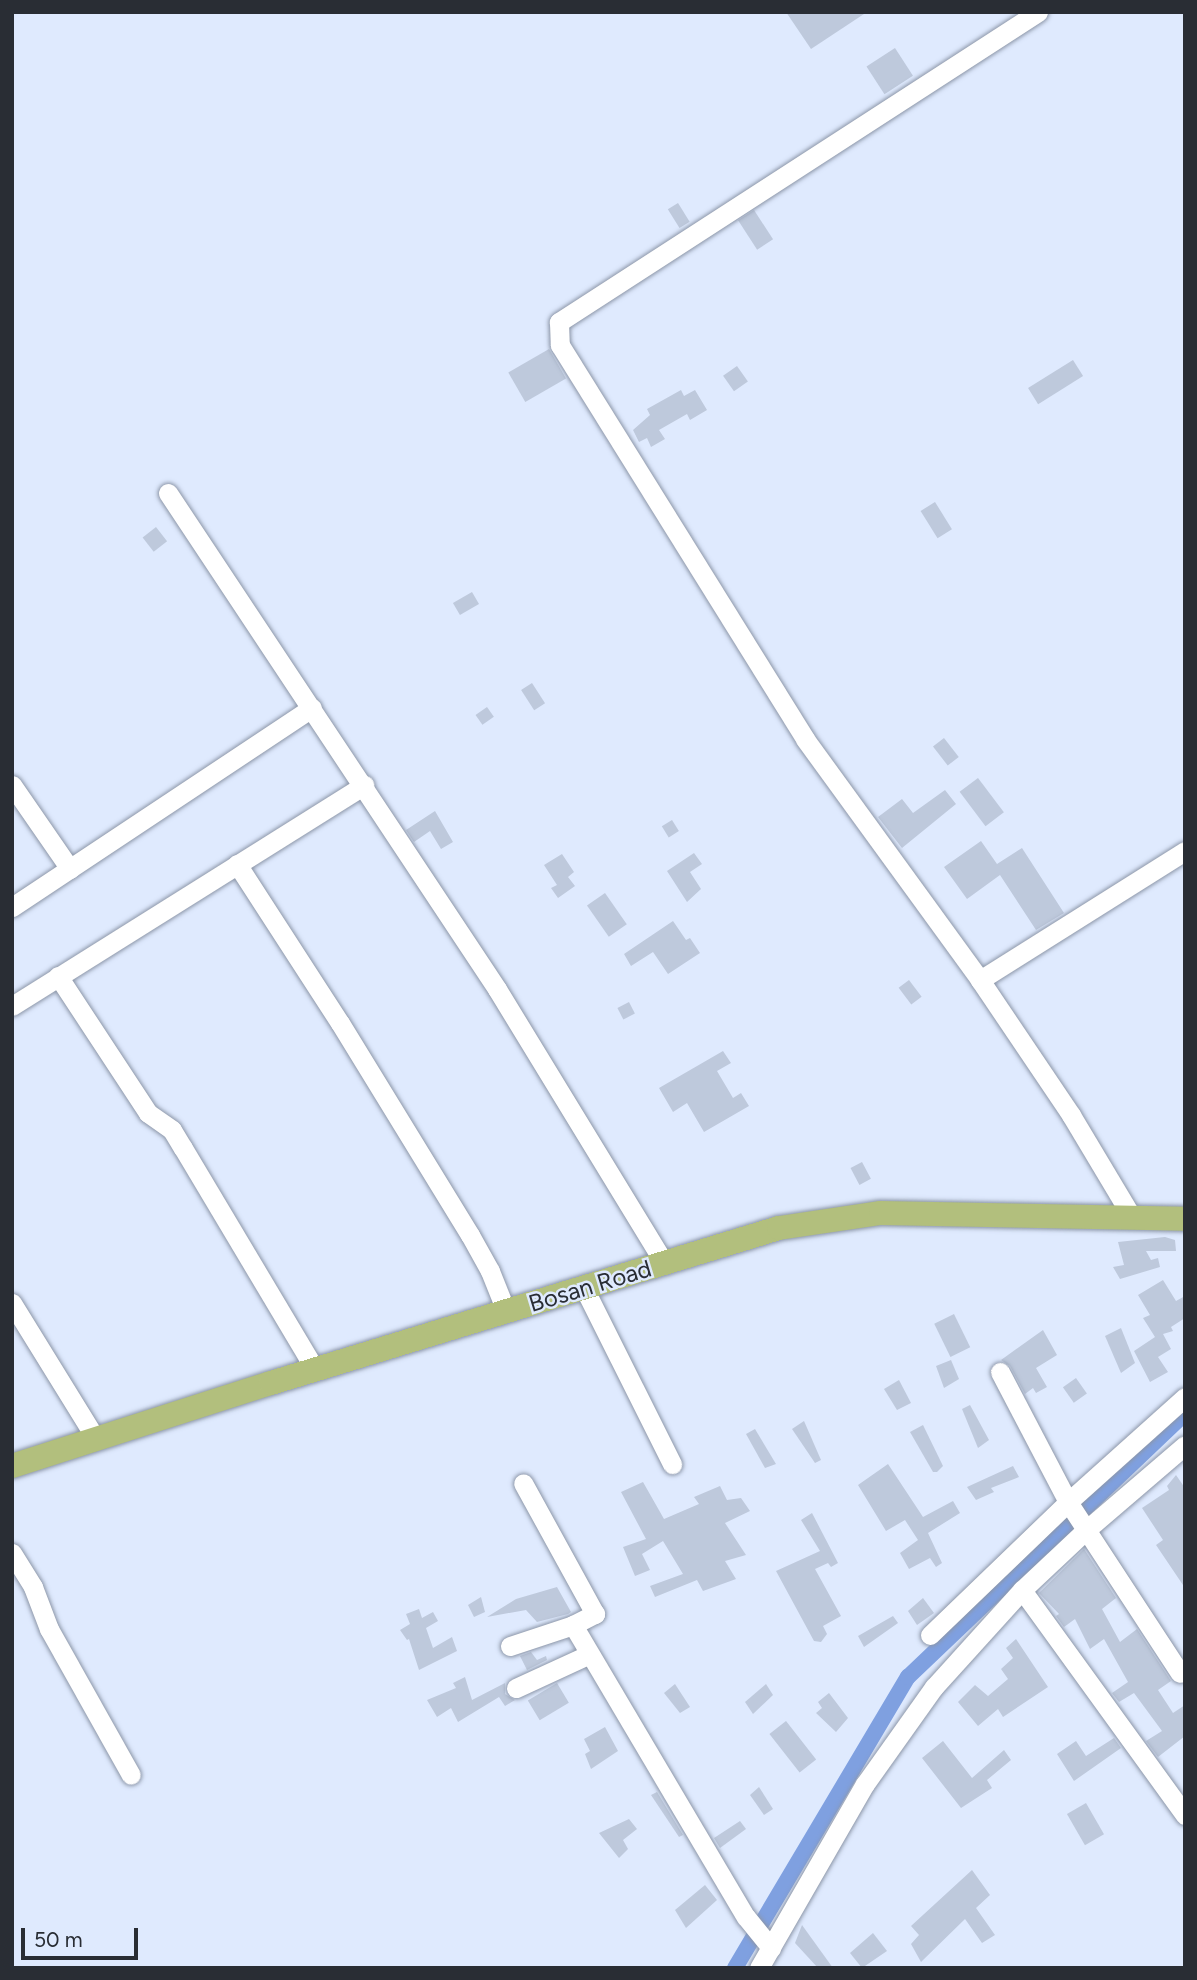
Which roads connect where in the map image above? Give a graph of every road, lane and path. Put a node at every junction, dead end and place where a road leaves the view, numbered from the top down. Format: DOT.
graph roads {
  1 [pos="1038,12"];
  2 [pos="168,493"];
  3 [pos="312,708"];
  4 [pos="12,785"];
  5 [pos="364,785"];
  6 [pos="19,810"];
  7 [pos="1185,851"];
  8 [pos="237,863"];
  9 [pos="70,869"];
  10 [pos="12,907"];
  11 [pos="58,976"];
  12 [pos="979,980"];
  13 [pos="12,1006"];
  14 [pos="1132,1217"];
  15 [pos="1185,1219"];
  16 [pos="664,1263"];
  17 [pos="584,1287"];
  18 [pos="12,1303"];
  19 [pos="506,1311"];
  20 [pos="315,1369"];
  21 [pos="1000,1372"];
  22 [pos="1185,1396"];
  23 [pos="96,1439"];
  24 [pos="1185,1445"];
  25 [pos="672,1464"];
  26 [pos="12,1466"];
  27 [pos="523,1483"];
  28 [pos="1077,1516"];
  29 [pos="12,1553"];
  30 [pos="1022,1591"];
  31 [pos="573,1625"];
  32 [pos="930,1634"];
  33 [pos="510,1646"];
  34 [pos="590,1654"];
  35 [pos="1180,1673"];
  36 [pos="516,1688"];
  37 [pos="131,1776"];
  38 [pos="1185,1815"];
  39 [pos="768,1945"];
  40 [pos="759,1968"];
  1 -- 12 [label="street"];
  2 -- 3 [label="street"];
  3 -- 5 [label="street"];
  3 -- 9 [label="street"];
  4 -- 6 [label="street"];
  5 -- 8 [label="street"];
  5 -- 16 [label="street"];
  6 -- 9 [label="street"];
  7 -- 12 [label="street"];
  8 -- 11 [label="street"];
  8 -- 19 [label="street"];
  9 -- 10 [label="street"];
  11 -- 13 [label="street"];
  11 -- 20 [label="street"];
  12 -- 14 [label="street"];
  14 -- 15 [label="main road, Bosan Road"];
  14 -- 16 [label="main road, Bosan Road"];
  16 -- 17 [label="main road, Bosan Road"];
  17 -- 19 [label="main road, Bosan Road"];
  17 -- 25 [label="street"];
  18 -- 23 [label="street"];
  19 -- 20 [label="main road, Bosan Road"];
  20 -- 23 [label="main road, Bosan Road"];
  21 -- 28 [label="street"];
  22 -- 28 [label="street"];
  23 -- 26 [label="main road, Bosan Road"];
  24 -- 28 [label="street"];
  27 -- 31 [label="street"];
  28 -- 30 [label="street"];
  28 -- 32 [label="street"];
  28 -- 35 [label="street"];
  29 -- 37 [label="street"];
  30 -- 38 [label="street"];
  30 -- 39 [label="street"];
  31 -- 33 [label="street"];
  31 -- 34 [label="street"];
  34 -- 36 [label="street"];
  34 -- 39 [label="street"];
  39 -- 40 [label="street"];
}
